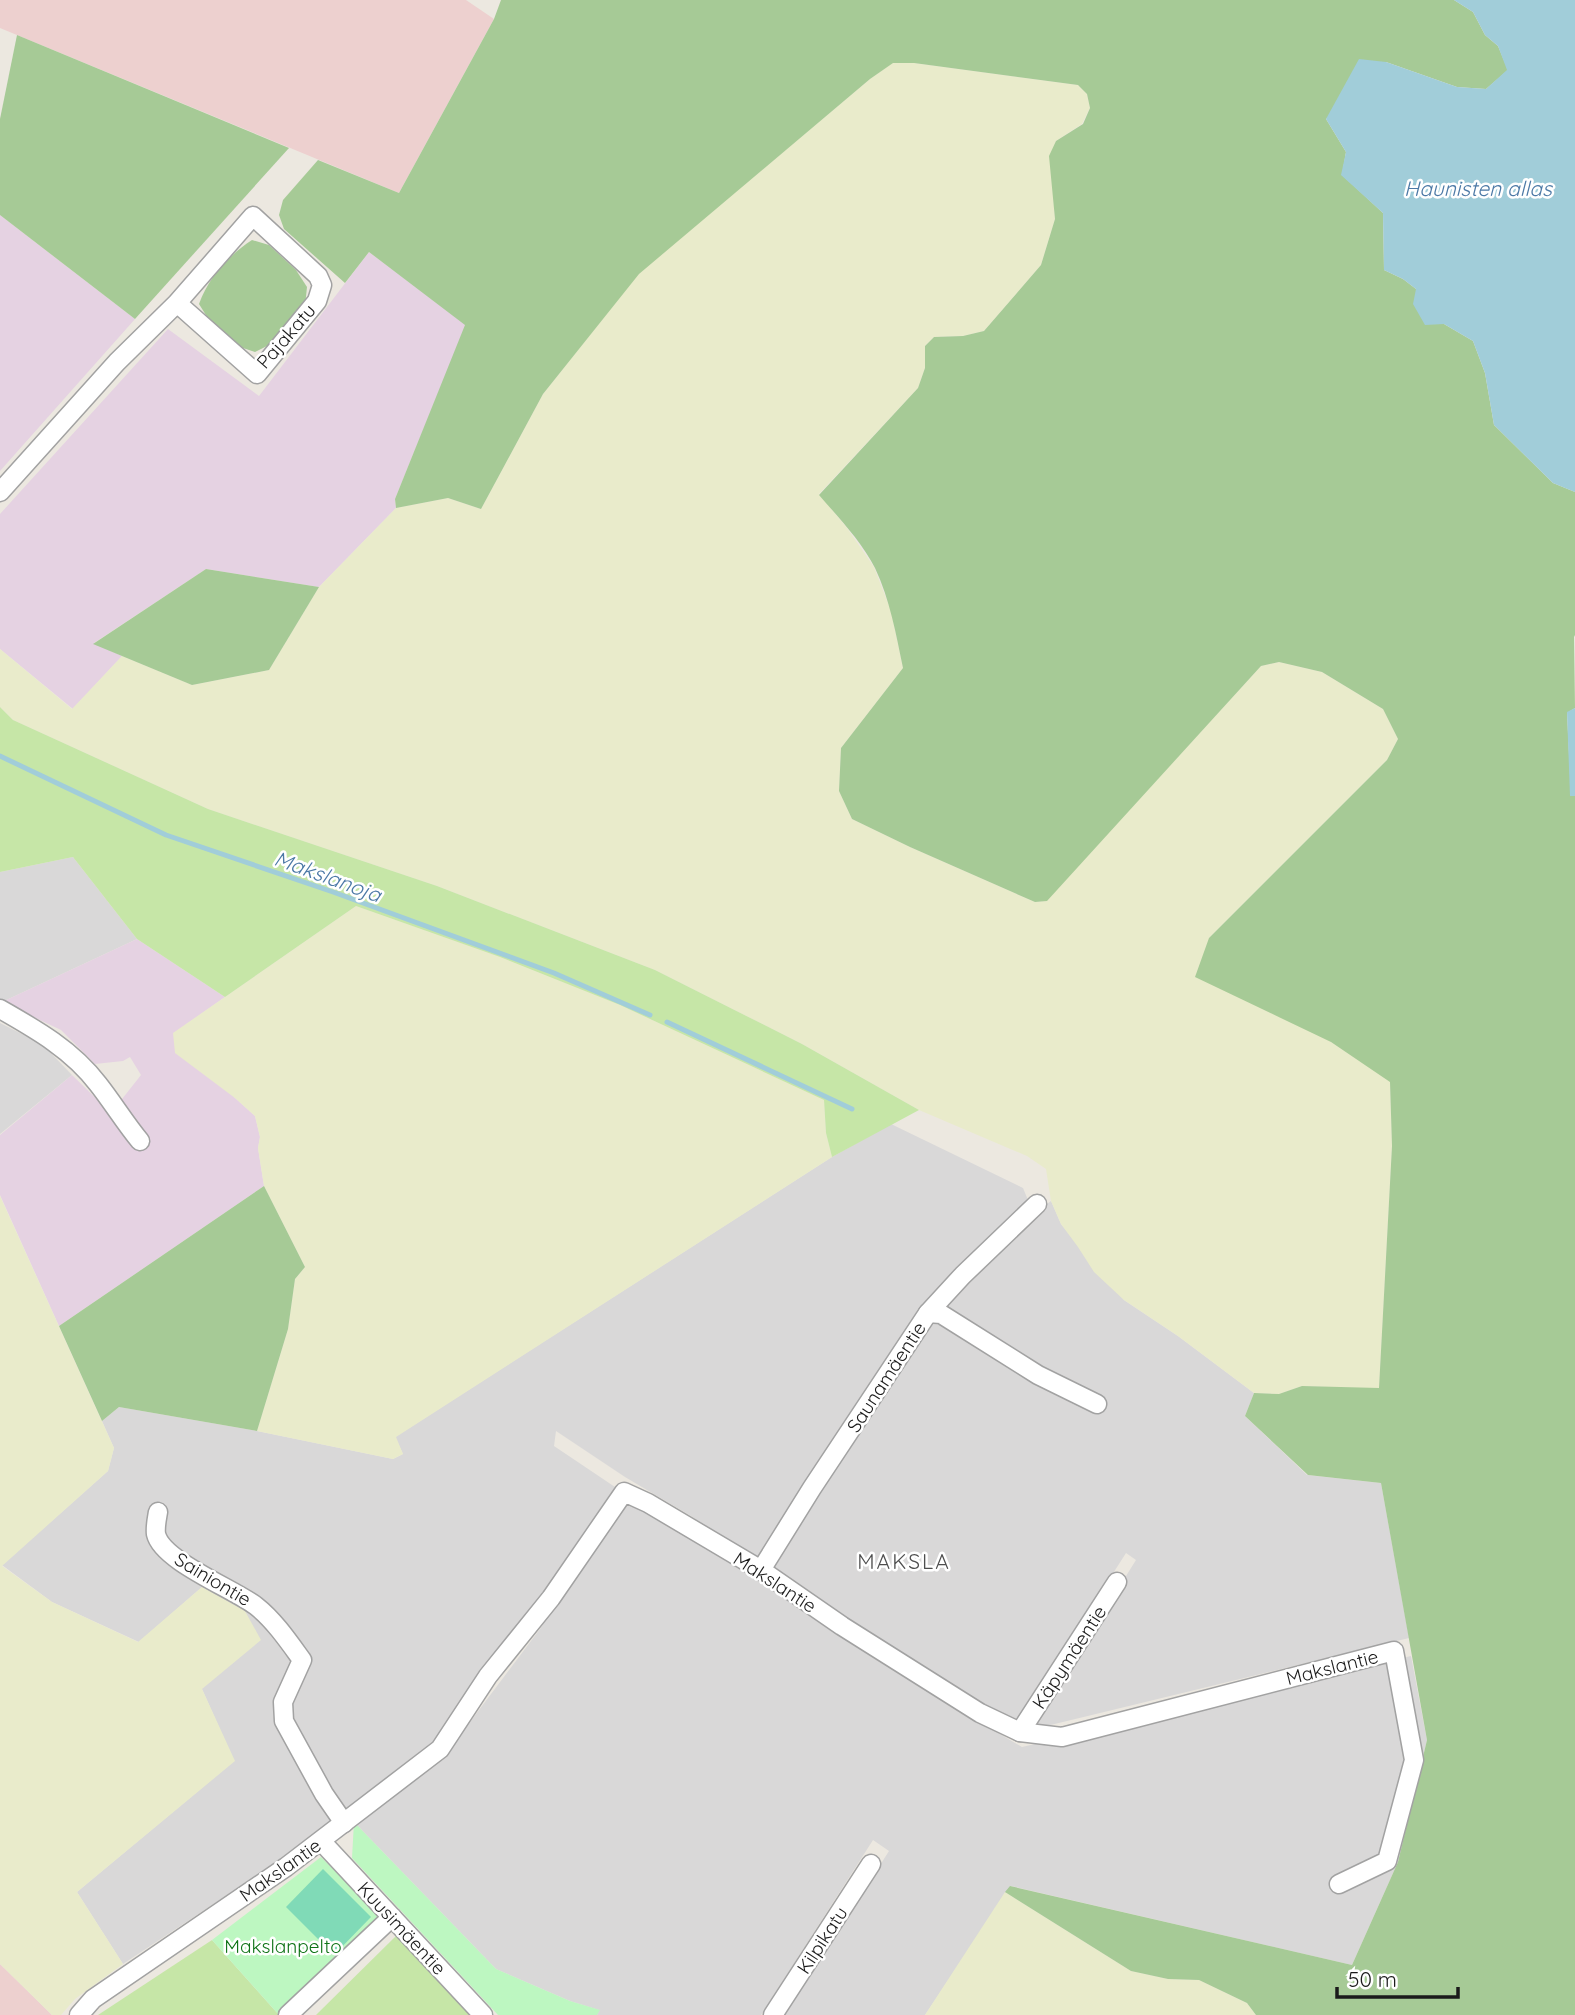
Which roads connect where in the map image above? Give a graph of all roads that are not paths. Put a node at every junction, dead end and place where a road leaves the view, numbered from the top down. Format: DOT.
graph roads {
  1 [pos="177,303"];
  2 [pos="0,492"];
  3 [pos="0,1009"];
  4 [pos="140,1141"];
  5 [pos="1037,1204"];
  6 [pos="928,1313"];
  7 [pos="1097,1404"];
  8 [pos="158,1512"];
  9 [pos="761,1570"];
  10 [pos="1117,1582"];
  11 [pos="1020,1732"];
  12 [pos="344,1823"];
  13 [pos="321,1841"];
  14 [pos="871,1864"];
  15 [pos="1339,1884"];
  16 [pos="392,1917"];
  17 [pos="79,2015"];
  18 [pos="288,2015"];
  19 [pos="483,2015"];
  20 [pos="773,2015"];
  1 -- 1 [label="street, Pajakatu"];
  1 -- 2 [label="street, Pajakatu"];
  3 -- 4 [label="street"];
  5 -- 6 [label="street, Saunamäentie"];
  6 -- 7 [label="street"];
  6 -- 9 [label="street, Saunamäentie"];
  8 -- 12 [label="street, Sainiontie"];
  9 -- 11 [label="street, Makslantie"];
  9 -- 12 [label="street, Makslantie"];
  10 -- 11 [label="street, Käpymäentie"];
  11 -- 15 [label="street, Makslantie"];
  12 -- 13 [label="street, Makslantie"];
  13 -- 16 [label="street, Kuusimäentie"];
  13 -- 17 [label="street, Makslantie"];
  14 -- 20 [label="street, Kilpikatu"];
  16 -- 18 [label="street"];
  16 -- 19 [label="street, Kuusimäentie"];
}
